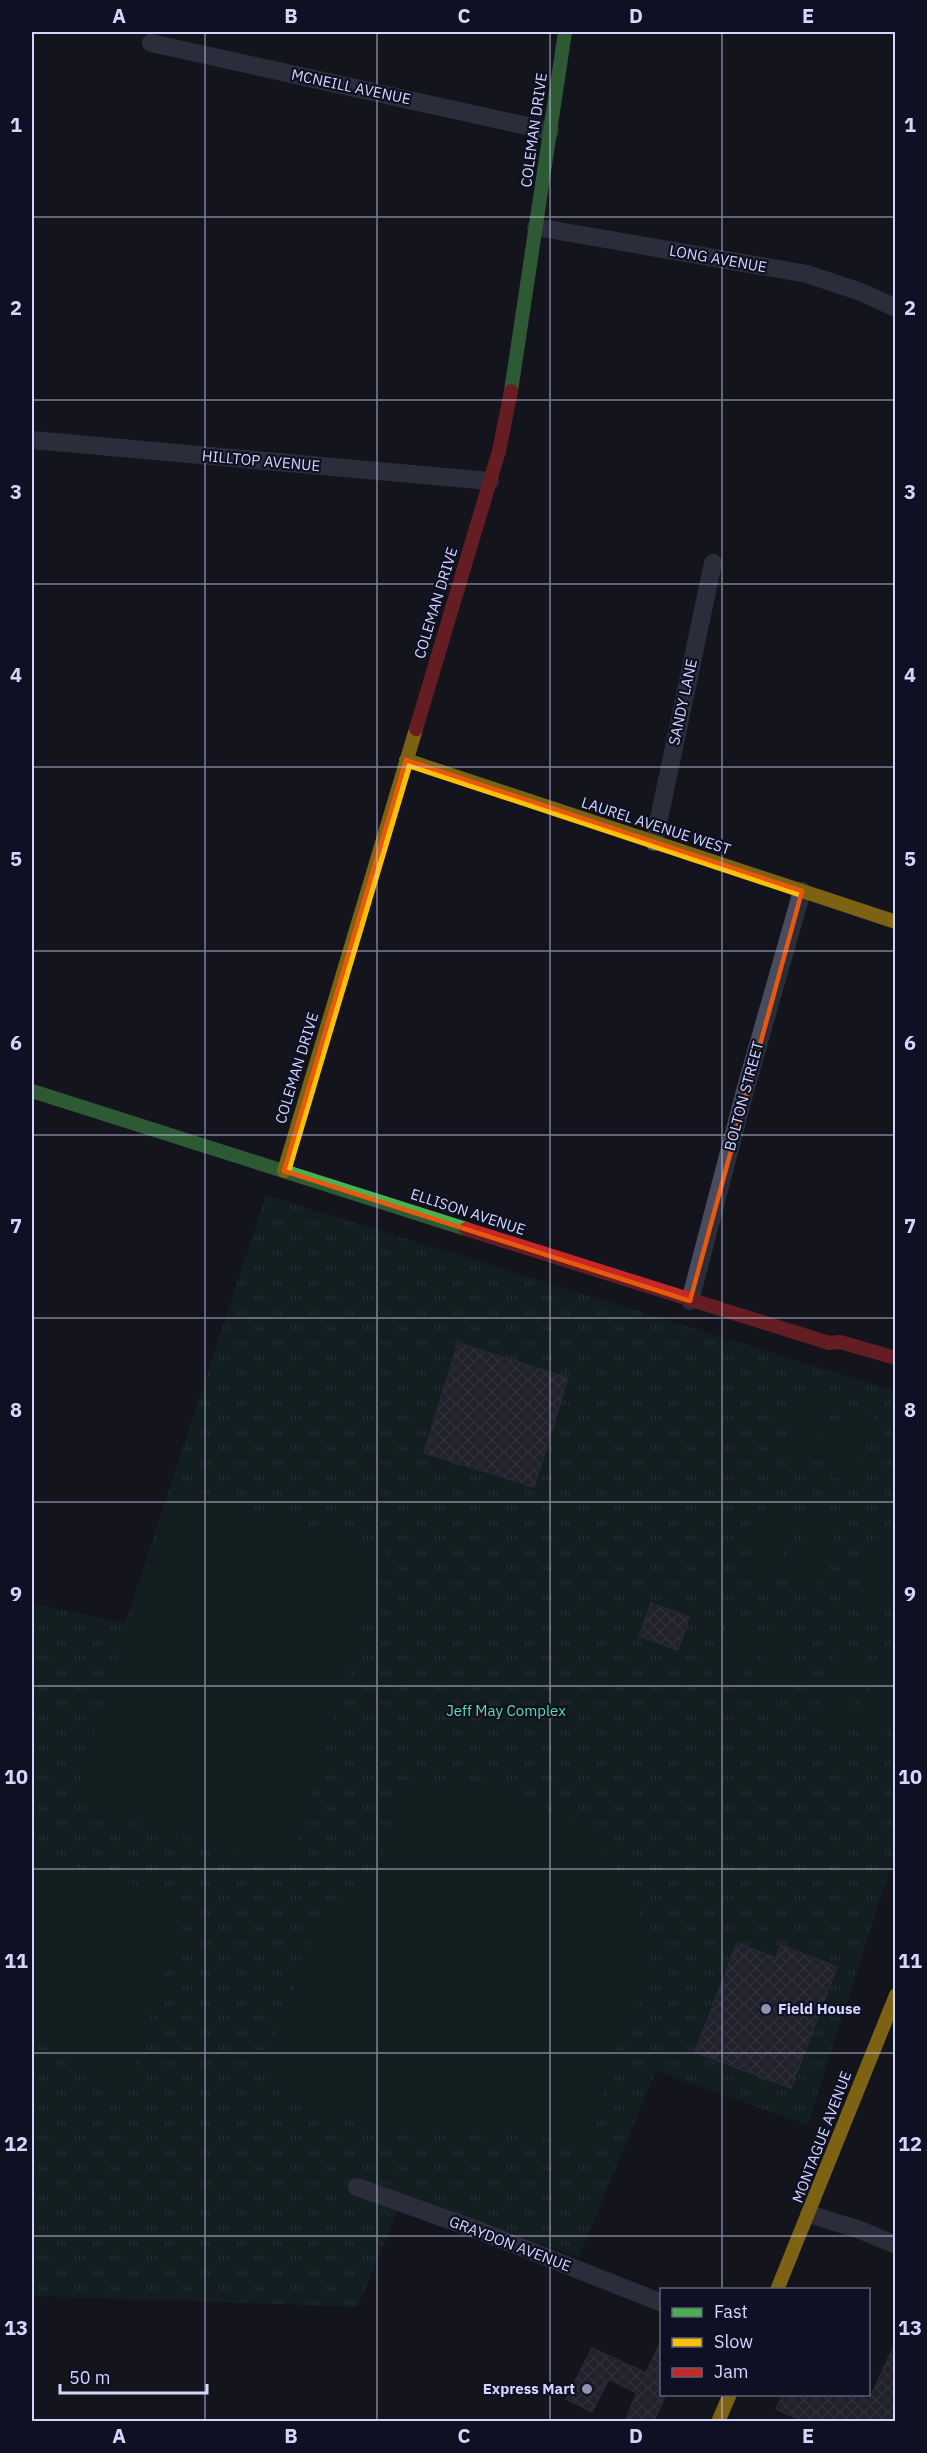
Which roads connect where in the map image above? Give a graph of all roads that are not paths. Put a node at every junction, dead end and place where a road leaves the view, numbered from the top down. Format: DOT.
graph roads {
  1 [pos="565,32"];
  2 [pos="151,43"];
  3 [pos="550,131"];
  4 [pos="536,227"];
  5 [pos="896,308"];
  6 [pos="32,440"];
  7 [pos="490,482"];
  8 [pos="713,563"];
  9 [pos="406,760"];
  10 [pos="654,842"];
  11 [pos="802,891"];
  12 [pos="896,922"];
  13 [pos="32,1090"];
  14 [pos="284,1171"];
  15 [pos="690,1301"];
  16 [pos="896,1358"];
  17 [pos="896,1995"];
  18 [pos="357,2187"];
  19 [pos="809,2214"];
  20 [pos="896,2245"];
  21 [pos="777,2288"];
  22 [pos="660,2302"];
  23 [pos="729,2396"];
  24 [pos="718,2421"];
  1 -- 3 [label="street, COLEMAN DRIVE"];
  2 -- 3 [label="street, MCNEILL AVENUE"];
  3 -- 4 [label="street, COLEMAN DRIVE"];
  4 -- 5 [label="street, LONG AVENUE"];
  4 -- 7 [label="street, COLEMAN DRIVE"];
  6 -- 7 [label="street, HILLTOP AVENUE"];
  7 -- 9 [label="street, COLEMAN DRIVE"];
  8 -- 10 [label="street, SANDY LANE"];
  9 -- 10 [label="street, LAUREL AVENUE WEST"];
  9 -- 14 [label="street, COLEMAN DRIVE"];
  10 -- 11 [label="street, LAUREL AVENUE WEST"];
  11 -- 12 [label="street, LAUREL AVENUE WEST"];
  11 -- 15 [label="street, BOLTON STREET"];
  13 -- 14 [label="street, ELLISON AVENUE"];
  14 -- 15 [label="street, ELLISON AVENUE"];
  15 -- 16 [label="street, ELLISON AVENUE"];
  17 -- 19 [label="street, MONTAGUE AVENUE"];
  18 -- 22 [label="street, GRAYDON AVENUE"];
  19 -- 20 [label="street"];
  19 -- 21 [label="street, MONTAGUE AVENUE"];
  23 -- 24 [label="street"];
}
